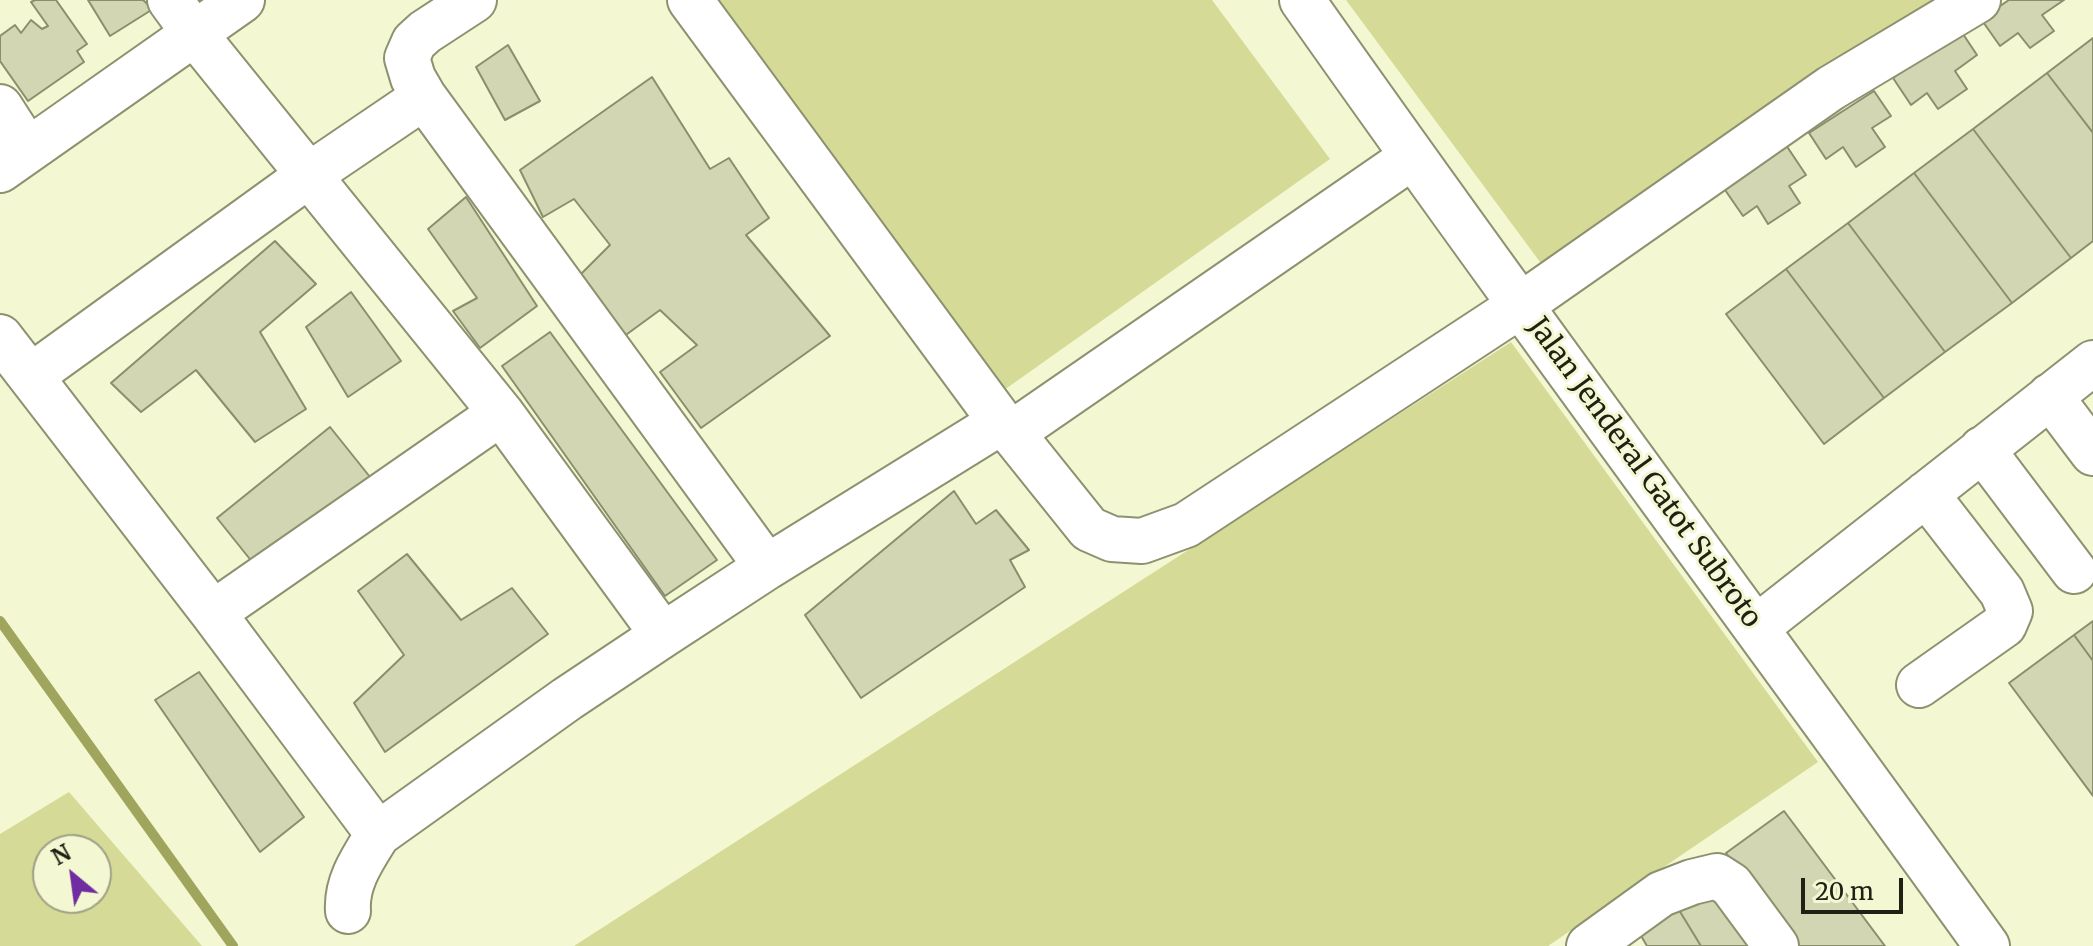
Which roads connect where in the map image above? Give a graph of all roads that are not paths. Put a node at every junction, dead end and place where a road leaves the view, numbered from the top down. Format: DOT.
graph roads {
  1 [pos="242,0"];
  2 [pos="474,0"];
  3 [pos="690,0"];
  4 [pos="1302,0"];
  5 [pos="1978,0"];
  6 [pos="182,16"];
  7 [pos="424,97"];
  8 [pos="0,107"];
  9 [pos="1412,157"];
  10 [pos="14,159"];
  11 [pos="309,175"];
  12 [pos="1521,305"];
  13 [pos="0,337"];
  14 [pos="2093,363"];
  15 [pos="31,376"];
  16 [pos="2050,396"];
  17 [pos="501,413"];
  18 [pos="1007,428"];
  19 [pos="1982,449"];
  20 [pos="2093,453"];
  21 [pos="1926,494"];
  22 [pos="767,567"];
  23 [pos="2074,571"];
  24 [pos="213,613"];
  25 [pos="1757,627"];
  26 [pos="663,635"];
  27 [pos="1919,685"];
  28 [pos="378,834"];
  29 [pos="348,911"];
  30 [pos="1589,946"];
  31 [pos="1776,946"];
  32 [pos="1987,946"];
  1 -- 6 [label="main road"];
  2 -- 7 [label="main road"];
  3 -- 18 [label="main road"];
  4 -- 9 [label="main road, Jalan Jenderal Gatot Subroto"];
  5 -- 12 [label="main road"];
  6 -- 10 [label="main road"];
  6 -- 11 [label="main road"];
  7 -- 11 [label="main road"];
  7 -- 22 [label="main road"];
  8 -- 10 [label="main road"];
  9 -- 12 [label="main road, Jalan Jenderal Gatot Subroto"];
  9 -- 18 [label="main road"];
  11 -- 15 [label="main road"];
  11 -- 17 [label="main road"];
  12 -- 18 [label="main road"];
  12 -- 25 [label="main road, Jalan Jenderal Gatot Subroto"];
  13 -- 15 [label="main road"];
  14 -- 16 [label="main road"];
  15 -- 24 [label="main road"];
  16 -- 19 [label="main road"];
  16 -- 20 [label="main road"];
  17 -- 24 [label="main road"];
  17 -- 26 [label="main road"];
  18 -- 22 [label="main road"];
  19 -- 21 [label="main road"];
  19 -- 23 [label="main road"];
  21 -- 25 [label="main road"];
  21 -- 27 [label="main road"];
  22 -- 26 [label="main road"];
  24 -- 28 [label="main road"];
  25 -- 32 [label="main road, Jalan Jenderal Gatot Subroto"];
  26 -- 28 [label="main road"];
  28 -- 29 [label="main road"];
  30 -- 31 [label="main road"];
}
